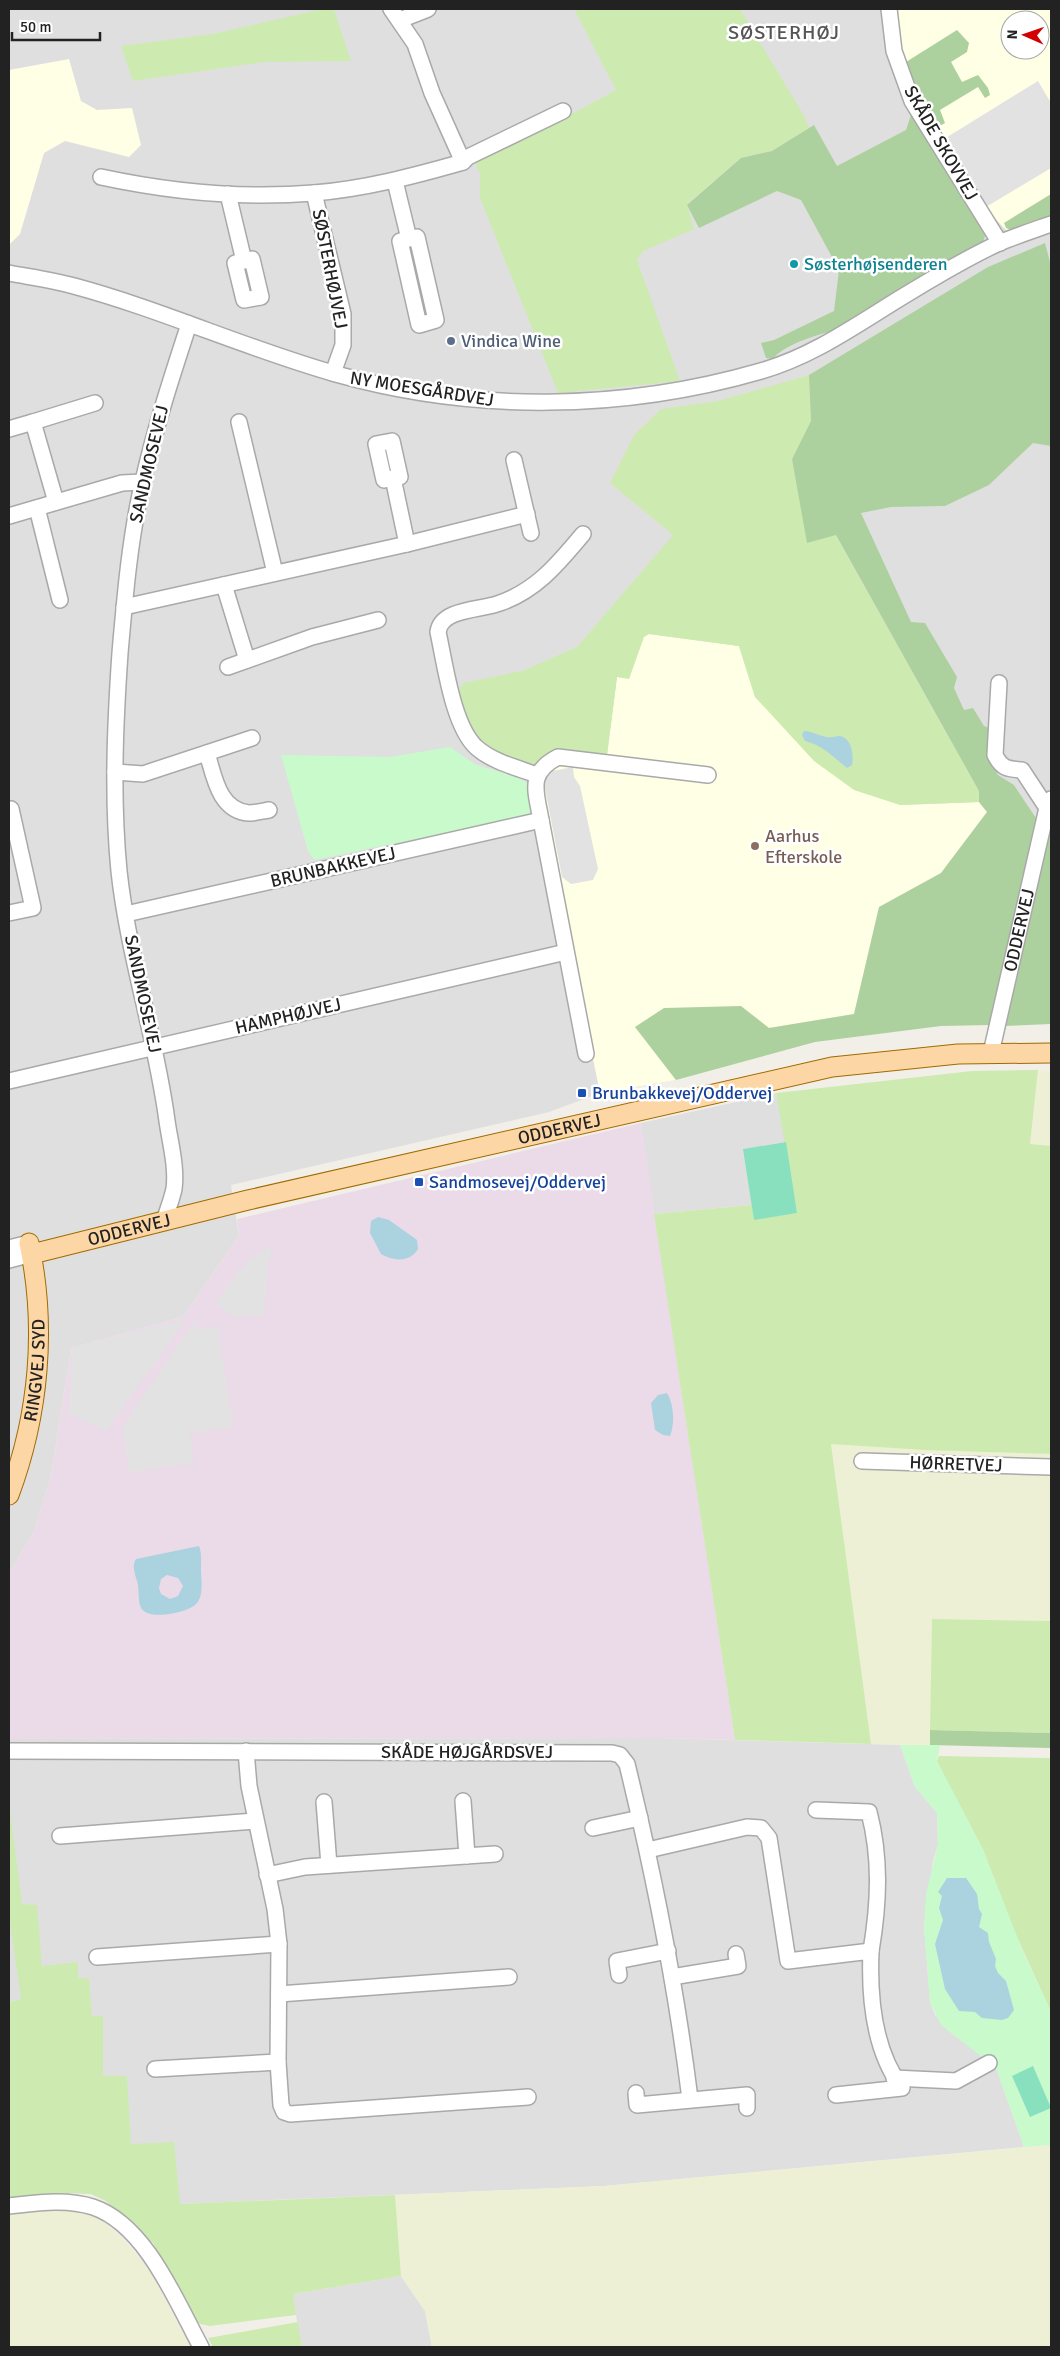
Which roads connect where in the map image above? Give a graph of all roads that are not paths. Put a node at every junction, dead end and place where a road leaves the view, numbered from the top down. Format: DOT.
graph roads {
  1 [pos="428,9"];
  2 [pos="889,9"];
  3 [pos="396,14"];
  4 [pos="563,112"];
  5 [pos="463,162"];
  6 [pos="101,177"];
  7 [pos="395,181"];
  8 [pos="314,193"];
  9 [pos="228,194"];
  10 [pos="1051,224"];
  11 [pos="409,239"];
  12 [pos="1000,243"];
  13 [pos="244,261"];
  14 [pos="9,273"];
  15 [pos="189,324"];
  16 [pos="333,373"];
  17 [pos="95,403"];
  18 [pos="33,422"];
  19 [pos="239,422"];
  20 [pos="9,429"];
  21 [pos="514,460"];
  22 [pos="393,478"];
  23 [pos="142,482"];
  24 [pos="56,502"];
  25 [pos="37,508"];
  26 [pos="527,514"];
  27 [pos="9,516"];
  28 [pos="532,533"];
  29 [pos="582,534"];
  30 [pos="407,544"];
  31 [pos="275,573"];
  32 [pos="224,584"];
  33 [pos="60,600"];
  34 [pos="124,607"];
  35 [pos="378,620"];
  36 [pos="247,660"];
  37 [pos="228,668"];
  38 [pos="999,683"];
  39 [pos="252,738"];
  40 [pos="207,753"];
  41 [pos="115,772"];
  42 [pos="708,775"];
  43 [pos="537,776"];
  44 [pos="1049,803"];
  45 [pos="11,809"];
  46 [pos="269,810"];
  47 [pos="541,820"];
  48 [pos="9,913"];
  49 [pos="126,914"];
  50 [pos="566,952"];
  51 [pos="154,1047"];
  52 [pos="991,1053"];
  53 [pos="1051,1053"];
  54 [pos="586,1054"];
  55 [pos="9,1080"];
  56 [pos="248,1200"];
  57 [pos="166,1215"];
  58 [pos="9,1248"];
  59 [pos="30,1248"];
  60 [pos="9,1260"];
  61 [pos="862,1460"];
  62 [pos="1051,1467"];
  63 [pos="9,1495"];
  64 [pos="9,1751"];
  65 [pos="246,1751"];
  66 [pos="463,1801"];
  67 [pos="324,1802"];
  68 [pos="816,1810"];
  69 [pos="640,1818"];
  70 [pos="255,1821"];
  71 [pos="593,1828"];
  72 [pos="60,1836"];
  73 [pos="648,1850"];
  74 [pos="495,1854"];
  75 [pos="467,1856"];
  76 [pos="329,1865"];
  77 [pos="267,1875"];
  78 [pos="280,1944"];
  79 [pos="668,1951"];
  80 [pos="870,1951"];
  81 [pos="736,1954"];
  82 [pos="97,1958"];
  83 [pos="619,1976"];
  84 [pos="509,1977"];
  85 [pos="672,1977"];
  86 [pos="279,1994"];
  87 [pos="278,2062"];
  88 [pos="989,2063"];
  89 [pos="155,2069"];
  90 [pos="894,2078"];
  91 [pos="636,2093"];
  92 [pos="836,2095"];
  93 [pos="528,2097"];
  94 [pos="690,2099"];
  95 [pos="747,2108"];
  96 [pos="9,2206"];
  97 [pos="201,2347"];
  1 -- 3 [label="street"];
  2 -- 12 [label="street, SKÅDE SKOVVEJ"];
  3 -- 5 [label="street"];
  4 -- 5 [label="street, SØSTERHØJVEJ"];
  5 -- 7 [label="street, SØSTERHØJVEJ"];
  6 -- 9 [label="street, SØSTERHØJVEJ"];
  7 -- 8 [label="street, SØSTERHØJVEJ"];
  7 -- 11 [label="street"];
  8 -- 9 [label="street, SØSTERHØJVEJ"];
  8 -- 16 [label="street, SØSTERHØJVEJ"];
  9 -- 13 [label="street"];
  10 -- 12 [label="street, NY MOESGÅRDVEJ"];
  11 -- 11 [label="street"];
  12 -- 16 [label="street, NY MOESGÅRDVEJ"];
  14 -- 15 [label="street, NY MOESGÅRDVEJ"];
  15 -- 16 [label="street, NY MOESGÅRDVEJ"];
  15 -- 23 [label="street, SANDMOSEVEJ"];
  17 -- 18 [label="street"];
  18 -- 20 [label="street"];
  18 -- 24 [label="street"];
  19 -- 31 [label="street"];
  21 -- 26 [label="street"];
  22 -- 30 [label="street"];
  23 -- 24 [label="street"];
  23 -- 34 [label="street, SANDMOSEVEJ"];
  24 -- 25 [label="street"];
  25 -- 27 [label="street"];
  25 -- 33 [label="street"];
  26 -- 28 [label="street"];
  26 -- 30 [label="street"];
  29 -- 43 [label="street"];
  30 -- 31 [label="street"];
  31 -- 32 [label="street"];
  32 -- 34 [label="street"];
  32 -- 36 [label="street"];
  34 -- 41 [label="street, SANDMOSEVEJ"];
  35 -- 36 [label="street"];
  36 -- 37 [label="street"];
  38 -- 44 [label="street, ODDERVEJ"];
  39 -- 40 [label="street"];
  40 -- 41 [label="street"];
  40 -- 46 [label="street"];
  41 -- 49 [label="street, SANDMOSEVEJ"];
  42 -- 43 [label="street"];
  43 -- 47 [label="street"];
  44 -- 52 [label="street, ODDERVEJ"];
  45 -- 48 [label="street"];
  47 -- 49 [label="street, BRUNBAKKEVEJ"];
  47 -- 50 [label="street"];
  49 -- 51 [label="street, SANDMOSEVEJ"];
  50 -- 51 [label="street, HAMPHØJVEJ"];
  50 -- 54 [label="street"];
  51 -- 55 [label="street, HAMPHØJVEJ"];
  51 -- 57 [label="street, SANDMOSEVEJ"];
  52 -- 53 [label="main road, ODDERVEJ"];
  52 -- 56 [label="main road, ODDERVEJ"];
  56 -- 57 [label="main road, ODDERVEJ"];
  56 -- 59 [label="main road, ODDERVEJ"];
  57 -- 59 [label="main road, ODDERVEJ"];
  58 -- 59 [label="street, ODDERVEJ"];
  59 -- 60 [label="street, ODDERVEJ"];
  59 -- 63 [label="main road, RINGVEJ SYD"];
  61 -- 62 [label="street, HØRRETVEJ"];
  64 -- 65 [label="street, SKÅDE HØJGÅRDSVEJ"];
  65 -- 69 [label="street, SKÅDE HØJGÅRDSVEJ"];
  65 -- 70 [label="street"];
  66 -- 75 [label="street"];
  67 -- 76 [label="street"];
  68 -- 80 [label="street"];
  69 -- 71 [label="street"];
  69 -- 73 [label="street, SKÅDE HØJGÅRDSVEJ"];
  70 -- 72 [label="street"];
  70 -- 77 [label="street"];
  73 -- 79 [label="street, SKÅDE HØJGÅRDSVEJ"];
  73 -- 80 [label="street"];
  74 -- 75 [label="street"];
  75 -- 76 [label="street"];
  76 -- 77 [label="street"];
  77 -- 78 [label="street"];
  78 -- 82 [label="street"];
  78 -- 86 [label="street"];
  79 -- 83 [label="street"];
  79 -- 85 [label="street, SKÅDE HØJGÅRDSVEJ"];
  80 -- 90 [label="street"];
  81 -- 85 [label="street"];
  84 -- 86 [label="street"];
  85 -- 94 [label="street, SKÅDE HØJGÅRDSVEJ"];
  86 -- 87 [label="street"];
  87 -- 89 [label="street"];
  87 -- 93 [label="street"];
  88 -- 90 [label="street"];
  90 -- 92 [label="street"];
  91 -- 94 [label="street"];
  94 -- 95 [label="street"];
  96 -- 97 [label="street"];
}
